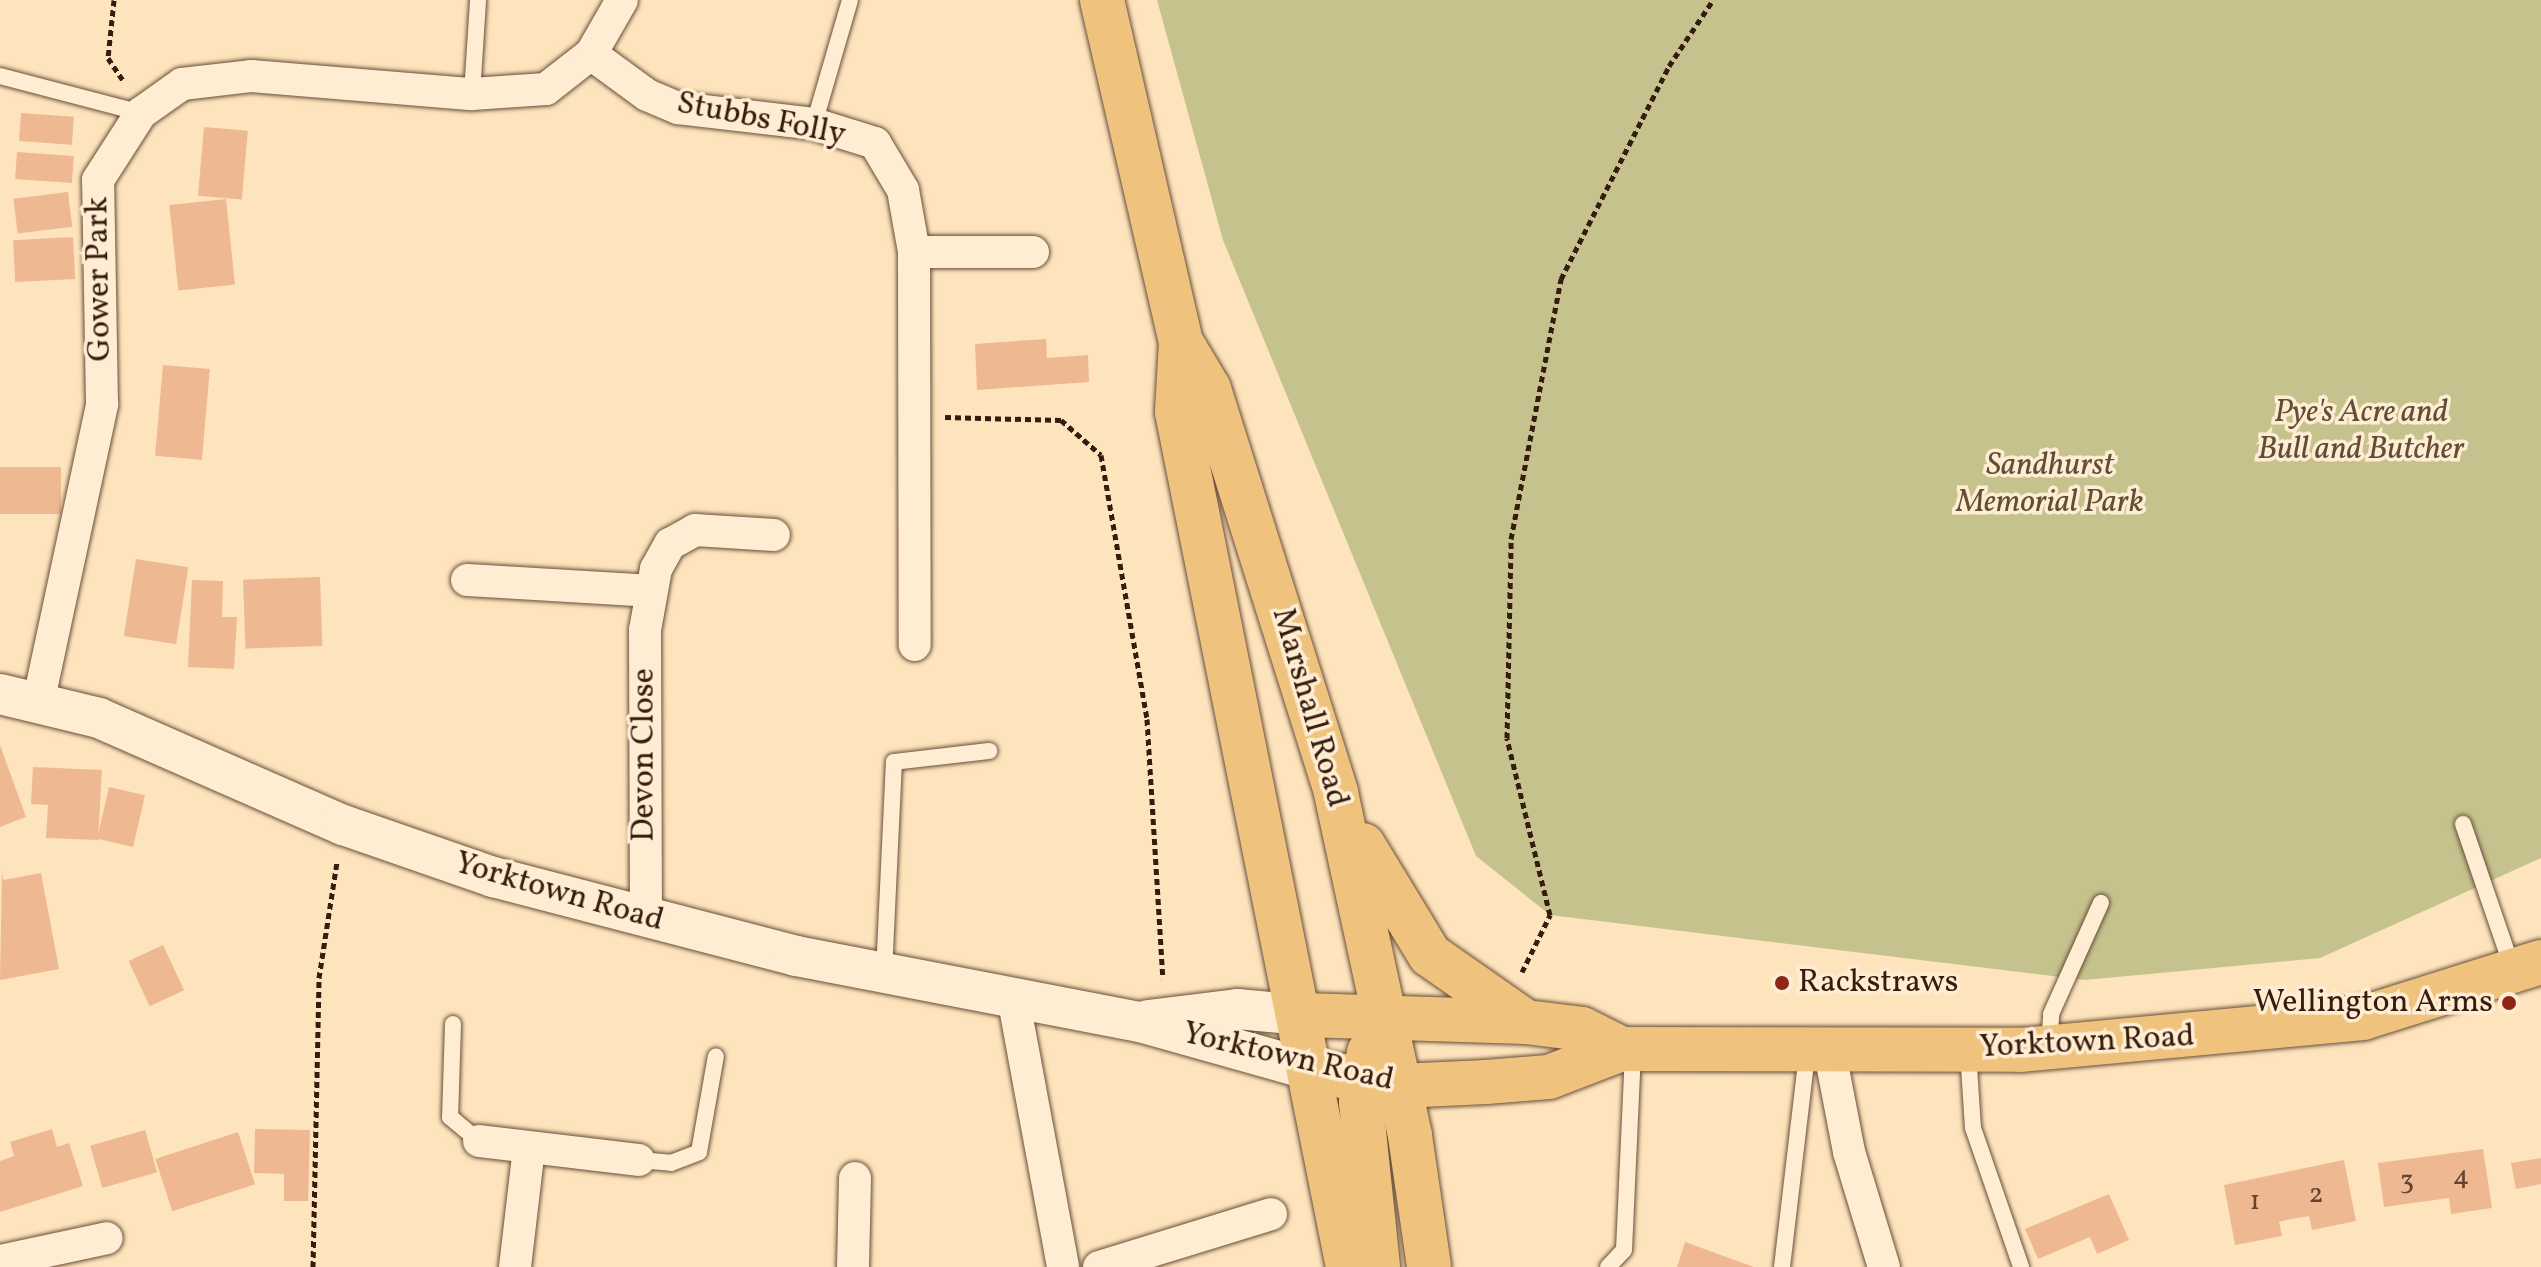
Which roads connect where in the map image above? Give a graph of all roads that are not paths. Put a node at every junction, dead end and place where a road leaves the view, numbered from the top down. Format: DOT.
graph roads {
  1 [pos="478,0"];
  2 [pos="622,0"];
  3 [pos="850,0"];
  4 [pos="1102,0"];
  5 [pos="591,54"];
  6 [pos="0,76"];
  7 [pos="472,94"];
  8 [pos="141,113"];
  9 [pos="814,124"];
  10 [pos="914,252"];
  11 [pos="1033,252"];
  12 [pos="1181,342"];
  13 [pos="774,535"];
  14 [pos="467,580"];
  15 [pos="650,591"];
  16 [pos="915,645"];
  17 [pos="0,694"];
  18 [pos="39,699"];
  19 [pos="989,751"];
  20 [pos="1336,793"];
  21 [pos="2463,824"];
  22 [pos="2101,903"];
  23 [pos="646,920"];
  24 [pos="2528,968"];
  25 [pos="883,974"];
  26 [pos="1014,1002"];
  27 [pos="1522,1002"];
  28 [pos="1303,1015"];
  29 [pos="1386,1018"];
  30 [pos="1140,1022"];
  31 [pos="453,1024"];
  32 [pos="1818,1048"];
  33 [pos="2049,1048"];
  34 [pos="1628,1049"];
  35 [pos="1968,1050"];
  36 [pos="716,1056"];
  37 [pos="1314,1071"];
  38 [pos="1382,1083"];
  39 [pos="479,1141"];
  40 [pos="529,1148"];
  41 [pos="639,1160"];
  42 [pos="855,1178"];
  43 [pos="1271,1214"];
  44 [pos="107,1238"];
  45 [pos="47,1259"];
  46 [pos="0,1261"];
  47 [pos="515,1267"];
  48 [pos="853,1267"];
  49 [pos="1063,1267"];
  50 [pos="1099,1267"];
  51 [pos="1348,1267"];
  52 [pos="1378,1267"];
  53 [pos="1429,1267"];
  54 [pos="1608,1267"];
  55 [pos="1782,1267"];
  56 [pos="1884,1267"];
  57 [pos="2021,1267"];
  1 -- 7 [label="lane"];
  2 -- 5 [label="street, Gower Park"];
  3 -- 9 [label="lane"];
  4 -- 12 [label="main road, Marshall Road"];
  5 -- 7 [label="street, Gower Park"];
  5 -- 9 [label="street, Stubbs Folly"];
  6 -- 8 [label="lane"];
  7 -- 8 [label="street, Gower Park"];
  8 -- 18 [label="street, Gower Park"];
  9 -- 10 [label="street, Stubbs Folly"];
  10 -- 11 [label="street"];
  10 -- 16 [label="street, Stubbs Folly"];
  12 -- 20 [label="main road, Marshall Road"];
  12 -- 28 [label="main road, Marshall Road"];
  13 -- 15 [label="street, Devon Close"];
  14 -- 15 [label="street"];
  15 -- 23 [label="street, Devon Close"];
  17 -- 18 [label="street, Yorktown Road"];
  18 -- 23 [label="street, Yorktown Road"];
  19 -- 25 [label="lane"];
  20 -- 27 [label="main road"];
  20 -- 29 [label="main road, Marshall Road"];
  21 -- 24 [label="lane"];
  22 -- 33 [label="lane"];
  23 -- 25 [label="street, Yorktown Road"];
  24 -- 33 [label="main road, Yorktown Road"];
  25 -- 26 [label="street, Yorktown Road"];
  26 -- 30 [label="street, Yorktown Road"];
  26 -- 49 [label="street"];
  27 -- 29 [label="main road, Yorktown Road"];
  27 -- 34 [label="main road, Yorktown Road"];
  28 -- 29 [label="main road, Yorktown Road"];
  28 -- 30 [label="street, Yorktown Road"];
  28 -- 37 [label="main road, Marshall Road"];
  29 -- 38 [label="main road, Marshall Road"];
  30 -- 37 [label="street, Yorktown Road"];
  31 -- 39 [label="lane"];
  32 -- 34 [label="main road, Yorktown Road"];
  32 -- 35 [label="main road, Yorktown Road"];
  32 -- 55 [label="lane"];
  32 -- 56 [label="street"];
  33 -- 35 [label="main road, Yorktown Road"];
  34 -- 38 [label="main road, Yorktown Road"];
  34 -- 54 [label="lane"];
  35 -- 57 [label="lane"];
  36 -- 41 [label="lane"];
  37 -- 38 [label="main road, Yorktown Road"];
  37 -- 51 [label="main road, Marshall Road"];
  38 -- 52 [label="main road"];
  38 -- 53 [label="main road"];
  39 -- 40 [label="street"];
  40 -- 41 [label="street"];
  40 -- 47 [label="street"];
  42 -- 48 [label="street"];
  43 -- 50 [label="street"];
  44 -- 45 [label="street"];
  45 -- 46 [label="street"];
}
